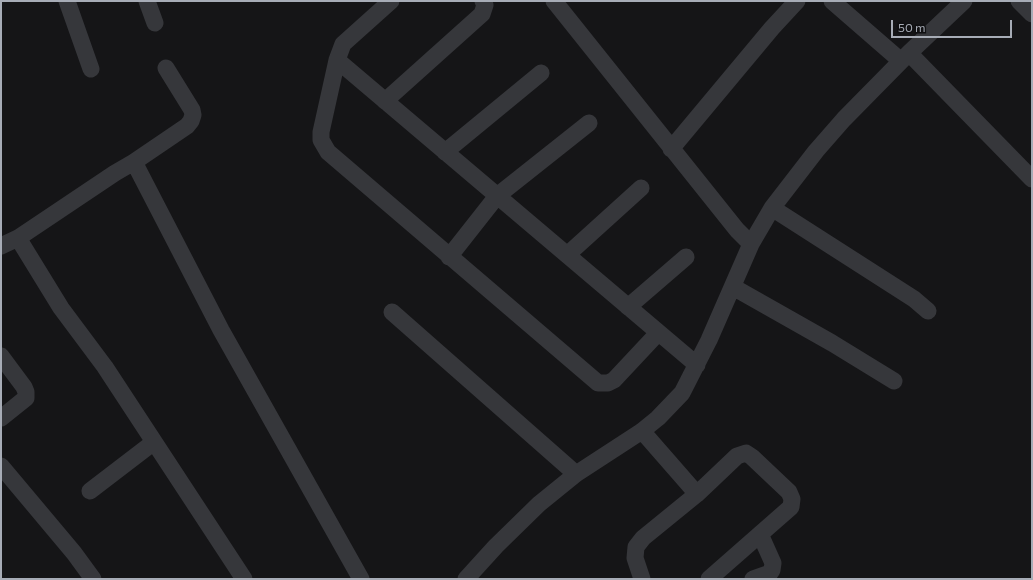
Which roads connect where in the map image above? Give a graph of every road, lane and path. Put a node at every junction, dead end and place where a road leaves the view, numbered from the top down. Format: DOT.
graph roads {
  1 [pos="67,1"];
  2 [pos="147,1"];
  3 [pos="391,1"];
  4 [pos="483,1"];
  5 [pos="554,1"];
  6 [pos="796,1"];
  7 [pos="832,1"];
  8 [pos="964,1"];
  9 [pos="1018,1"];
  10 [pos="1032,14"];
  11 [pos="155,23"];
  12 [pos="905,57"];
  13 [pos="337,60"];
  14 [pos="166,68"];
  15 [pos="91,69"];
  16 [pos="541,73"];
  17 [pos="385,101"];
  18 [pos="589,123"];
  19 [pos="672,149"];
  20 [pos="445,152"];
  21 [pos="134,162"];
  22 [pos="1032,179"];
  23 [pos="641,188"];
  24 [pos="497,196"];
  25 [pos="772,208"];
  26 [pos="18,238"];
  27 [pos="751,244"];
  28 [pos="1,246"];
  29 [pos="566,255"];
  30 [pos="449,257"];
  31 [pos="686,257"];
  32 [pos="734,287"];
  33 [pos="628,306"];
  34 [pos="928,311"];
  35 [pos="392,312"];
  36 [pos="658,333"];
  37 [pos="1,356"];
  38 [pos="697,365"];
  39 [pos="894,381"];
  40 [pos="1,418"];
  41 [pos="642,430"];
  42 [pos="154,442"];
  43 [pos="1,466"];
  44 [pos="576,474"];
  45 [pos="90,491"];
  46 [pos="697,494"];
  47 [pos="760,534"];
  48 [pos="93,579"];
  49 [pos="244,579"];
  50 [pos="361,579"];
  51 [pos="466,579"];
  52 [pos="642,579"];
  53 [pos="709,579"];
  54 [pos="752,579"];
  1 -- 15 [label="street"];
  2 -- 11 [label="street"];
  3 -- 13 [label="street"];
  4 -- 17 [label="street"];
  5 -- 19 [label="street"];
  6 -- 19 [label="street"];
  7 -- 12 [label="street"];
  8 -- 12 [label="street"];
  9 -- 10 [label="street"];
  12 -- 22 [label="street"];
  12 -- 25 [label="street"];
  13 -- 17 [label="street"];
  13 -- 30 [label="street"];
  14 -- 21 [label="street"];
  16 -- 20 [label="street"];
  17 -- 20 [label="street"];
  18 -- 24 [label="street"];
  19 -- 27 [label="street"];
  20 -- 24 [label="street"];
  21 -- 26 [label="street"];
  21 -- 50 [label="street"];
  23 -- 29 [label="street"];
  24 -- 29 [label="street"];
  24 -- 30 [label="street"];
  25 -- 27 [label="street"];
  25 -- 34 [label="street"];
  26 -- 28 [label="street"];
  26 -- 42 [label="street"];
  27 -- 32 [label="street"];
  29 -- 33 [label="street"];
  30 -- 36 [label="street"];
  31 -- 33 [label="street"];
  32 -- 38 [label="street"];
  32 -- 39 [label="street"];
  33 -- 36 [label="street"];
  35 -- 44 [label="street"];
  36 -- 38 [label="street"];
  37 -- 40 [label="street"];
  38 -- 41 [label="street"];
  41 -- 44 [label="street"];
  41 -- 46 [label="street"];
  42 -- 45 [label="street"];
  42 -- 49 [label="street"];
  43 -- 48 [label="street"];
  44 -- 51 [label="street"];
  46 -- 47 [label="street"];
  46 -- 52 [label="street"];
  47 -- 53 [label="street"];
  47 -- 54 [label="street"];
}
